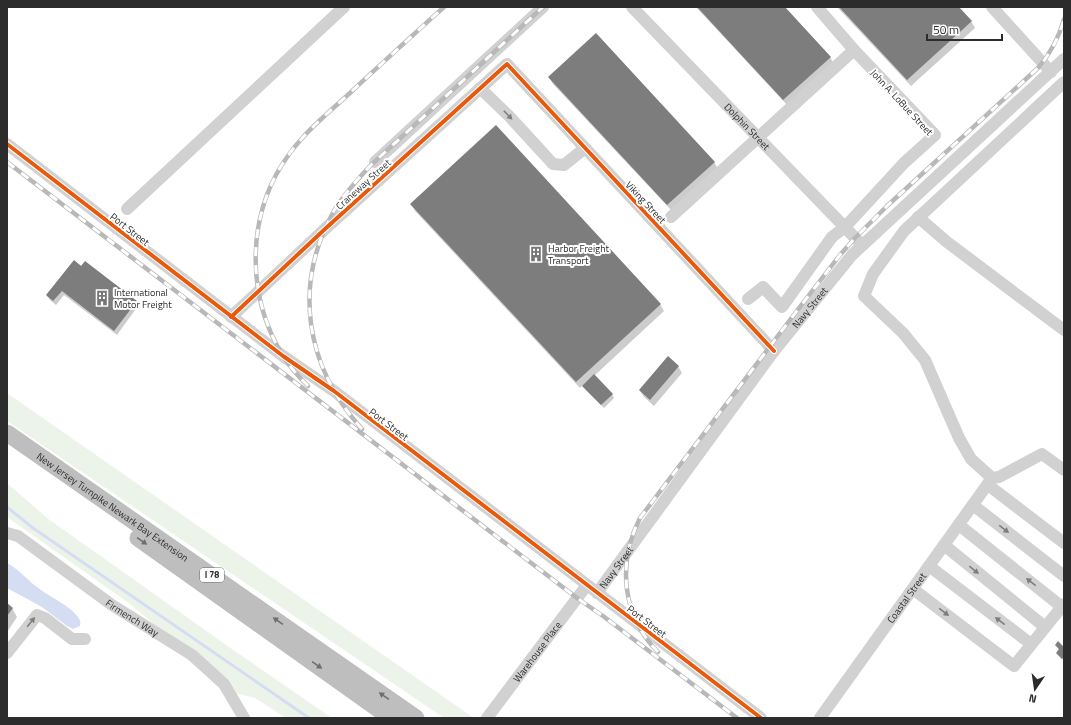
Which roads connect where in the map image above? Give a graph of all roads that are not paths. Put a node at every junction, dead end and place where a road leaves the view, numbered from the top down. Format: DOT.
graph roads {
  1 [pos="344,7"];
  2 [pos="543,7"];
  3 [pos="632,7"];
  4 [pos="817,7"];
  5 [pos="992,7"];
  6 [pos="854,50"];
  7 [pos="1064,59"];
  8 [pos="506,64"];
  9 [pos="1050,72"];
  10 [pos="1064,82"];
  11 [pos="480,88"];
  12 [pos="758,138"];
  13 [pos="7,144"];
  14 [pos="585,148"];
  15 [pos="374,162"];
  16 [pos="127,209"];
  17 [pos="671,217"];
  18 [pos="918,217"];
  19 [pos="845,227"];
  20 [pos="862,245"];
  21 [pos="748,299"];
  22 [pos="231,317"];
  23 [pos="1062,324"];
  24 [pos="774,351"];
  25 [pos="7,433"];
  26 [pos="7,446"];
  27 [pos="1064,470"];
  28 [pos="990,481"];
  29 [pos="973,505"];
  30 [pos="959,525"];
  31 [pos="7,532"];
  32 [pos="1064,543"];
  33 [pos="944,545"];
  34 [pos="929,566"];
  35 [pos="1064,576"];
  36 [pos="587,585"];
  37 [pos="913,588"];
  38 [pos="597,593"];
  39 [pos="1063,605"];
  40 [pos="1046,627"];
  41 [pos="85,639"];
  42 [pos="1031,644"];
  43 [pos="7,654"];
  44 [pos="244,718"];
  45 [pos="392,718"];
  46 [pos="416,718"];
  47 [pos="487,718"];
  48 [pos="760,718"];
  49 [pos="820,718"];
  1 -- 16 [label="street"];
  2 -- 15 [label="street, Craneway Street"];
  3 -- 12 [label="street, Dolphin Street"];
  4 -- 6 [label="street, John A. LoBue Street"];
  5 -- 9 [label="street"];
  6 -- 12 [label="street"];
  6 -- 19 [label="street, John A. LoBue Street"];
  7 -- 9 [label="street, Navy Street"];
  8 -- 11 [label="street, Craneway Street"];
  8 -- 14 [label="street, Viking Street"];
  9 -- 20 [label="street, Navy Street"];
  10 -- 18 [label="street"];
  11 -- 14 [label="street, one-way"];
  11 -- 22 [label="street, Craneway Street"];
  12 -- 17 [label="street"];
  12 -- 19 [label="street, Dolphin Street"];
  13 -- 22 [label="street, Port Street"];
  14 -- 24 [label="street, Viking Street"];
  18 -- 23 [label="street"];
  18 -- 28 [label="street"];
  19 -- 20 [label="street, Dolphin Street"];
  19 -- 21 [label="street"];
  20 -- 24 [label="street, Navy Street"];
  22 -- 36 [label="street, Port Street"];
  24 -- 38 [label="street, Navy Street"];
  46 -- 25 [label="highway, New Jersey Turnpike Newark Bay Extension / I 78, one-way"];
  26 -- 45 [label="highway, New Jersey Turnpike Newark Bay Extension / I 78, one-way"];
  27 -- 28 [label="street"];
  28 -- 29 [label="street, Coastal Street"];
  28 -- 32 [label="street"];
  29 -- 30 [label="street, Coastal Street"];
  29 -- 35 [label="street, one-way"];
  30 -- 33 [label="street, Coastal Street"];
  39 -- 30 [label="street, one-way"];
  31 -- 44 [label="street, Firmench Way"];
  33 -- 34 [label="street, Coastal Street"];
  33 -- 40 [label="street, one-way"];
  34 -- 37 [label="street, Coastal Street"];
  42 -- 34 [label="street, one-way"];
  36 -- 38 [label="street, Port Street"];
  36 -- 47 [label="street, Warehouse Place"];
  37 -- 42 [label="street, one-way"];
  37 -- 49 [label="street, Coastal Street"];
  38 -- 48 [label="street, Port Street"];
  39 -- 40 [label="street"];
  40 -- 42 [label="street"];
  43 -- 41 [label="street, one-way"];
}
